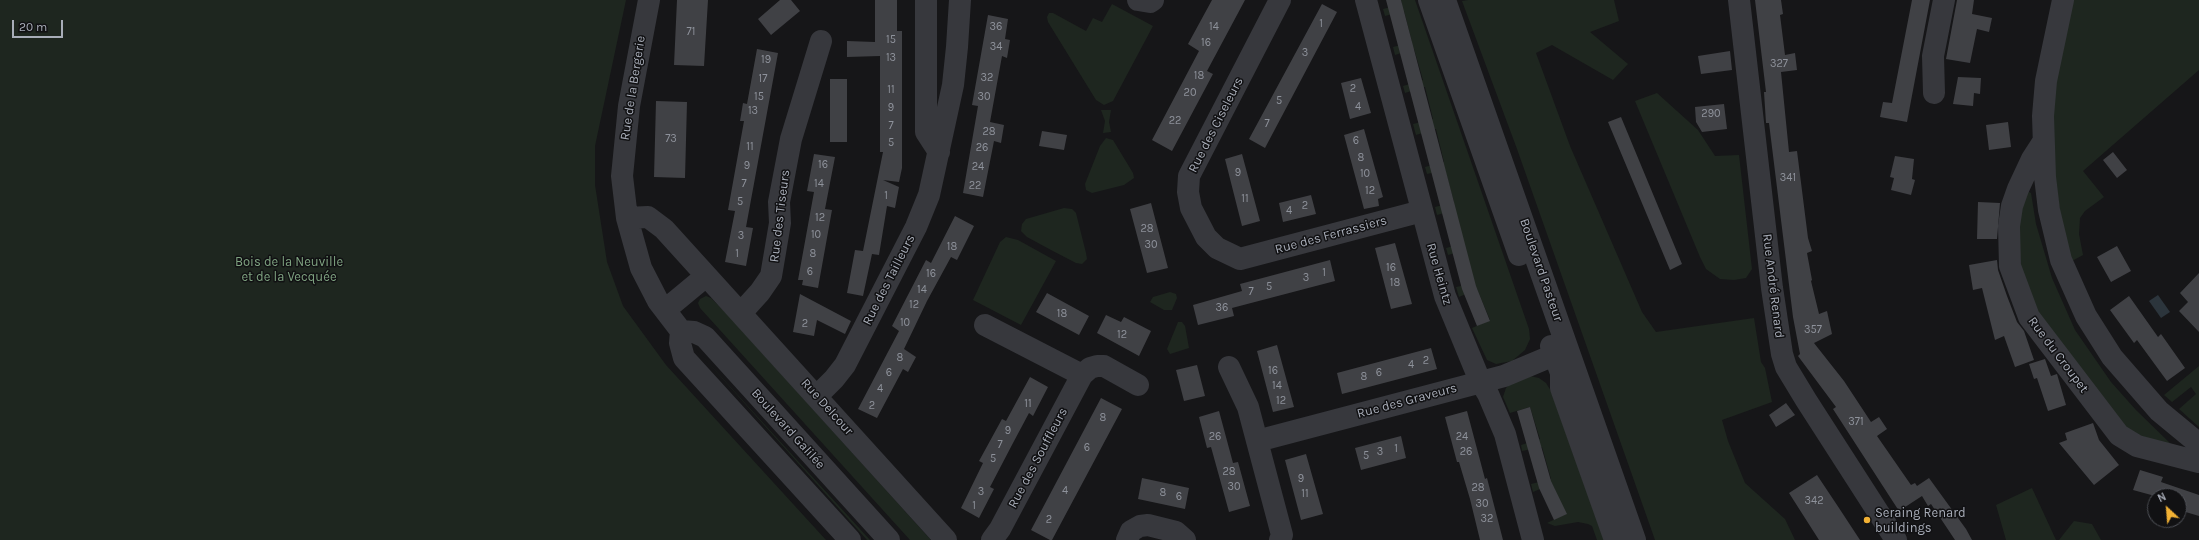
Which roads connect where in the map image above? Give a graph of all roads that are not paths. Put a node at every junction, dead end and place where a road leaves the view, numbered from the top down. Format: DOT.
graph roads {
  1 [pos="649,0"];
  2 [pos="926,0"];
  3 [pos="960,0"];
  4 [pos="1138,0"];
  5 [pos="1153,0"];
  6 [pos="1280,0"];
  7 [pos="1366,0"];
  8 [pos="1429,0"];
  9 [pos="1446,0"];
  10 [pos="1739,0"];
  11 [pos="1944,0"];
  12 [pos="2064,0"];
  13 [pos="821,41"];
  14 [pos="1934,93"];
  15 [pos="2043,142"];
  16 [pos="939,152"];
  17 [pos="1422,211"];
  18 [pos="627,218"];
  19 [pos="1240,259"];
  20 [pos="706,276"];
  21 [pos="665,310"];
  22 [pos="741,313"];
  23 [pos="985,325"];
  24 [pos="681,331"];
  25 [pos="1554,355"];
  26 [pos="1229,367"];
  27 [pos="1082,375"];
  28 [pos="1480,381"];
  29 [pos="1138,385"];
  30 [pos="817,396"];
  31 [pos="1257,441"];
  32 [pos="2199,444"];
  33 [pos="2199,462"];
  34 [pos="1284,538"];
  35 [pos="850,540"];
  36 [pos="889,540"];
  37 [pos="946,540"];
  38 [pos="992,540"];
  39 [pos="1126,540"];
  40 [pos="1185,540"];
  41 [pos="1533,540"];
  42 [pos="1615,540"];
  43 [pos="1635,540"];
  44 [pos="1896,540"];
  1 -- 18 [label="street, Rue de la Bergerie"];
  2 -- 16 [label="street"];
  3 -- 16 [label="street, Rue des Tailleurs"];
  4 -- 5 [label="street"];
  6 -- 19 [label="street, Rue des Ciseleurs"];
  7 -- 17 [label="street, Rue Heintz"];
  8 -- 25 [label="street, Boulevard Pasteur"];
  9 -- 43 [label="street, Boulevard Pasteur"];
  10 -- 44 [label="street, Rue André Renard"];
  11 -- 14 [label="street"];
  12 -- 15 [label="street, Rue du Croupet"];
  13 -- 22 [label="street, Rue des Tiseurs"];
  15 -- 32 [label="street, Rue du Croupet"];
  15 -- 33 [label="street, Rue du Croupet"];
  16 -- 30 [label="street, Rue des Tailleurs"];
  17 -- 19 [label="street, Rue des Ferrassiers"];
  17 -- 28 [label="street, Rue Heintz"];
  18 -- 20 [label="street, Rue Delcour"];
  18 -- 21 [label="street"];
  20 -- 21 [label="street"];
  20 -- 22 [label="street, Rue Delcour"];
  21 -- 24 [label="street"];
  22 -- 30 [label="street, Rue Delcour"];
  23 -- 27 [label="street"];
  24 -- 35 [label="street"];
  24 -- 36 [label="street, Boulevard Galilée"];
  25 -- 28 [label="street, Rue des Graveurs"];
  25 -- 42 [label="street, Boulevard Pasteur"];
  26 -- 31 [label="street"];
  27 -- 29 [label="street"];
  27 -- 38 [label="street, Rue des Souffleurs"];
  28 -- 31 [label="street, Rue des Graveurs"];
  28 -- 41 [label="street, Rue Heintz"];
  30 -- 37 [label="street, Rue Delcour"];
  31 -- 34 [label="street"];
  39 -- 40 [label="street"];
}
